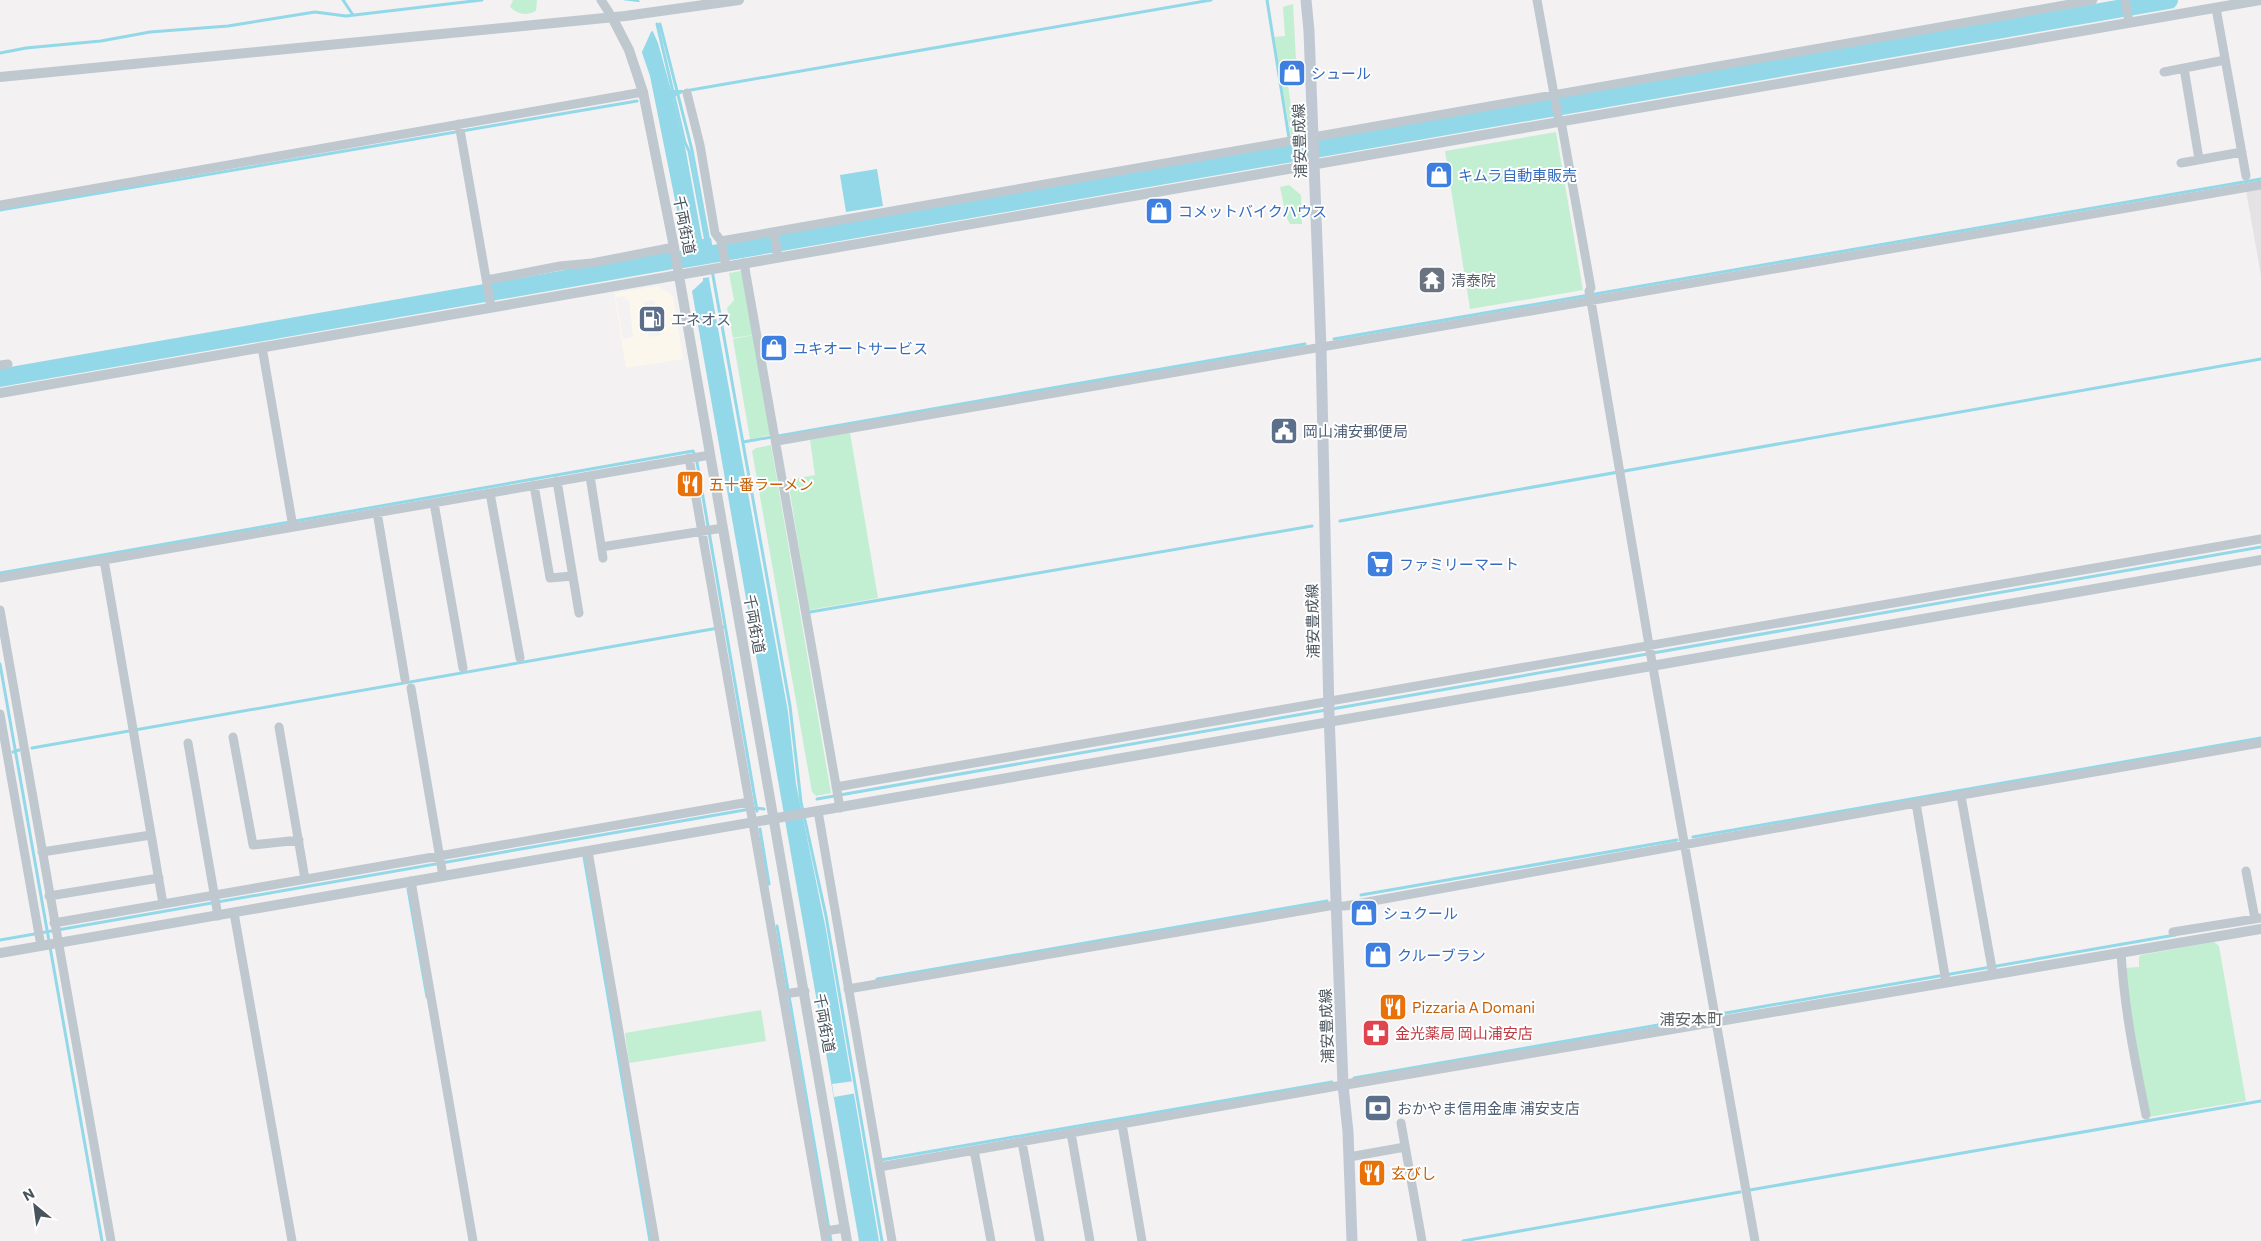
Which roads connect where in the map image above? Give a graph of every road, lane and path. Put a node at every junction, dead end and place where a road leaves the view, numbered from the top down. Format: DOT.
graph roads {
  1 [pos="601,0"];
  2 [pos="739,0"];
  3 [pos="1306,0"];
  4 [pos="1537,0"];
  5 [pos="2093,0"];
  6 [pos="2125,0"];
  7 [pos="2260,0"];
  8 [pos="2079,1"];
  9 [pos="2216,8"];
  10 [pos="612,18"];
  11 [pos="2128,18"];
  12 [pos="2225,60"];
  13 [pos="2184,68"];
  14 [pos="2164,72"];
  15 [pos="0,77"];
  16 [pos="643,92"];
  17 [pos="687,93"];
  18 [pos="1555,98"];
  19 [pos="1559,119"];
  20 [pos="460,129"];
  21 [pos="1314,138"];
  22 [pos="2242,152"];
  23 [pos="1315,159"];
  24 [pos="2199,159"];
  25 [pos="2181,163"];
  26 [pos="2246,176"];
  27 [pos="2261,185"];
  28 [pos="0,205"];
  29 [pos="774,234"];
  30 [pos="722,244"];
  31 [pos="674,248"];
  32 [pos="778,254"];
  33 [pos="744,263"];
  34 [pos="722,264"];
  35 [pos="684,274"];
  36 [pos="489,293"];
  37 [pos="1590,297"];
  38 [pos="262,347"];
  39 [pos="1321,348"];
  40 [pos="0,393"];
  41 [pos="776,438"];
  42 [pos="710,455"];
  43 [pos="689,458"];
  44 [pos="590,476"];
  45 [pos="557,481"];
  46 [pos="534,485"];
  47 [pos="490,493"];
  48 [pos="434,502"];
  49 [pos="377,512"];
  50 [pos="293,523"];
  51 [pos="723,528"];
  52 [pos="706,531"];
  53 [pos="2261,539"];
  54 [pos="601,547"];
  55 [pos="603,558"];
  56 [pos="104,560"];
  57 [pos="2261,560"];
  58 [pos="572,576"];
  59 [pos="0,578"];
  60 [pos="0,610"];
  61 [pos="579,613"];
  62 [pos="1651,654"];
  63 [pos="520,658"];
  64 [pos="463,668"];
  65 [pos="405,679"];
  66 [pos="411,688"];
  67 [pos="1329,710"];
  68 [pos="0,714"];
  69 [pos="279,727"];
  70 [pos="233,737"];
  71 [pos="188,743"];
  72 [pos="2261,743"];
  73 [pos="838,796"];
  74 [pos="1961,796"];
  75 [pos="1916,803"];
  76 [pos="751,811"];
  77 [pos="818,812"];
  78 [pos="779,818"];
  79 [pos="151,835"];
  80 [pos="299,840"];
  81 [pos="1684,844"];
  82 [pos="588,851"];
  83 [pos="42,852"];
  84 [pos="441,865"];
  85 [pos="2246,871"];
  86 [pos="159,878"];
  87 [pos="305,879"];
  88 [pos="410,881"];
  89 [pos="49,896"];
  90 [pos="163,904"];
  91 [pos="216,904"];
  92 [pos="1336,906"];
  93 [pos="234,913"];
  94 [pos="2259,922"];
  95 [pos="2174,932"];
  96 [pos="2201,932"];
  97 [pos="49,936"];
  98 [pos="2121,952"];
  99 [pos="0,953"];
  100 [pos="1992,969"];
  101 [pos="1946,977"];
  102 [pos="848,989"];
  103 [pos="804,991"];
  104 [pos="787,994"];
  105 [pos="1716,1022"];
  106 [pos="1343,1086"];
  107 [pos="2146,1116"];
  108 [pos="1401,1123"];
  109 [pos="1122,1124"];
  110 [pos="1071,1133"];
  111 [pos="1022,1142"];
  112 [pos="1406,1147"];
  113 [pos="974,1150"];
  114 [pos="1349,1157"];
  115 [pos="880,1167"];
  116 [pos="845,1228"];
  117 [pos="828,1230"];
  118 [pos="111,1241"];
  119 [pos="292,1241"];
  120 [pos="473,1241"];
  121 [pos="655,1241"];
  122 [pos="826,1241"];
  123 [pos="847,1241"];
  124 [pos="892,1241"];
  125 [pos="991,1241"];
  126 [pos="1040,1241"];
  127 [pos="1090,1241"];
  128 [pos="1142,1241"];
  129 [pos="1352,1241"];
  130 [pos="1422,1241"];
  131 [pos="1755,1241"];
  1 -- 10 [label="street"];
  2 -- 10 [label="street"];
  3 -- 21 [label="main road, 浦安豊成線"];
  4 -- 18 [label="street"];
  5 -- 8 [label="street"];
  6 -- 11 [label="street"];
  7 -- 9 [label="street"];
  8 -- 18 [label="street"];
  9 -- 11 [label="street"];
  9 -- 12 [label="street"];
  10 -- 15 [label="street"];
  10 -- 16 [label="street, 千両街道"];
  11 -- 19 [label="street"];
  12 -- 13 [label="street"];
  12 -- 22 [label="street"];
  13 -- 14 [label="street"];
  13 -- 24 [label="street"];
  16 -- 20 [label="street"];
  16 -- 31 [label="street, 千両街道"];
  17 -- 30 [label="street"];
  18 -- 19 [label="street"];
  18 -- 21 [label="street"];
  19 -- 23 [label="street"];
  19 -- 37 [label="street"];
  20 -- 28 [label="street"];
  20 -- 36 [label="street"];
  21 -- 23 [label="main road, 浦安豊成線"];
  21 -- 29 [label="street"];
  22 -- 24 [label="street"];
  22 -- 26 [label="street"];
  23 -- 32 [label="street"];
  23 -- 39 [label="main road, 浦安豊成線"];
  24 -- 25 [label="street"];
  27 -- 37 [label="street"];
  29 -- 30 [label="street"];
  29 -- 32 [label="street"];
  30 -- 34 [label="street"];
  31 -- 35 [label="street, 千両街道"];
  31 -- 36 [label="street"];
  32 -- 33 [label="street"];
  33 -- 34 [label="street"];
  33 -- 41 [label="street"];
  34 -- 35 [label="street"];
  35 -- 36 [label="street"];
  35 -- 42 [label="street, 千両街道"];
  36 -- 38 [label="street"];
  37 -- 39 [label="street"];
  37 -- 62 [label="street"];
  38 -- 40 [label="street"];
  38 -- 50 [label="street"];
  39 -- 41 [label="street"];
  39 -- 67 [label="main road, 浦安豊成線"];
  41 -- 73 [label="street"];
  42 -- 43 [label="street"];
  42 -- 51 [label="street, 千両街道"];
  43 -- 44 [label="street"];
  43 -- 52 [label="street"];
  44 -- 45 [label="street"];
  44 -- 54 [label="street"];
  45 -- 46 [label="street"];
  45 -- 58 [label="street"];
  46 -- 47 [label="street"];
  46 -- 58 [label="street"];
  47 -- 48 [label="street"];
  47 -- 63 [label="street"];
  48 -- 49 [label="street"];
  48 -- 64 [label="street"];
  49 -- 50 [label="street"];
  49 -- 65 [label="street"];
  50 -- 56 [label="street"];
  51 -- 52 [label="street"];
  51 -- 78 [label="street, 千両街道"];
  52 -- 54 [label="street"];
  52 -- 76 [label="street"];
  53 -- 62 [label="street"];
  54 -- 55 [label="street"];
  56 -- 59 [label="street"];
  56 -- 79 [label="street"];
  57 -- 62 [label="street"];
  58 -- 61 [label="street"];
  60 -- 83 [label="street"];
  62 -- 67 [label="street"];
  62 -- 67 [label="street"];
  62 -- 81 [label="street"];
  66 -- 84 [label="street"];
  67 -- 73 [label="street"];
  67 -- 73 [label="street"];
  67 -- 92 [label="main road, 浦安豊成線"];
  68 -- 97 [label="street"];
  69 -- 80 [label="street"];
  70 -- 80 [label="street"];
  71 -- 91 [label="street"];
  72 -- 74 [label="street"];
  73 -- 77 [label="street"];
  74 -- 75 [label="street"];
  74 -- 100 [label="street"];
  75 -- 81 [label="street"];
  75 -- 101 [label="street"];
  76 -- 78 [label="street"];
  76 -- 82 [label="street"];
  76 -- 84 [label="street"];
  76 -- 104 [label="street"];
  77 -- 78 [label="street"];
  77 -- 102 [label="street"];
  78 -- 103 [label="street, 千両街道"];
  79 -- 83 [label="street"];
  79 -- 86 [label="street"];
  80 -- 87 [label="street"];
  81 -- 92 [label="street"];
  81 -- 105 [label="street"];
  82 -- 84 [label="street"];
  82 -- 121 [label="street"];
  83 -- 89 [label="street"];
  84 -- 87 [label="street"];
  84 -- 88 [label="street"];
  85 -- 94 [label="street"];
  86 -- 89 [label="street"];
  86 -- 90 [label="street"];
  87 -- 91 [label="street"];
  88 -- 93 [label="street"];
  88 -- 120 [label="street"];
  89 -- 97 [label="street"];
  90 -- 91 [label="street"];
  90 -- 97 [label="street"];
  91 -- 93 [label="street"];
  91 -- 97 [label="street"];
  92 -- 102 [label="street"];
  92 -- 106 [label="main road, 浦安豊成線"];
  93 -- 119 [label="street"];
  94 -- 96 [label="street"];
  95 -- 96 [label="street"];
  96 -- 98 [label="street"];
  97 -- 99 [label="street"];
  97 -- 118 [label="street"];
  98 -- 100 [label="street"];
  98 -- 107 [label="street"];
  100 -- 101 [label="street"];
  101 -- 105 [label="street"];
  102 -- 115 [label="street"];
  103 -- 104 [label="street"];
  103 -- 116 [label="street, 千両街道"];
  104 -- 117 [label="street"];
  105 -- 106 [label="street"];
  105 -- 131 [label="street"];
  106 -- 109 [label="street"];
  106 -- 114 [label="main road, 浦安豊成線"];
  108 -- 112 [label="street"];
  109 -- 110 [label="street"];
  109 -- 128 [label="street"];
  110 -- 111 [label="street"];
  110 -- 127 [label="street"];
  111 -- 113 [label="street"];
  111 -- 126 [label="street"];
  112 -- 114 [label="street"];
  112 -- 130 [label="street"];
  113 -- 115 [label="street"];
  113 -- 125 [label="street"];
  114 -- 129 [label="main road, 浦安豊成線"];
  115 -- 124 [label="street"];
  116 -- 117 [label="street"];
  116 -- 123 [label="street, 千両街道"];
  117 -- 122 [label="street"];
}
